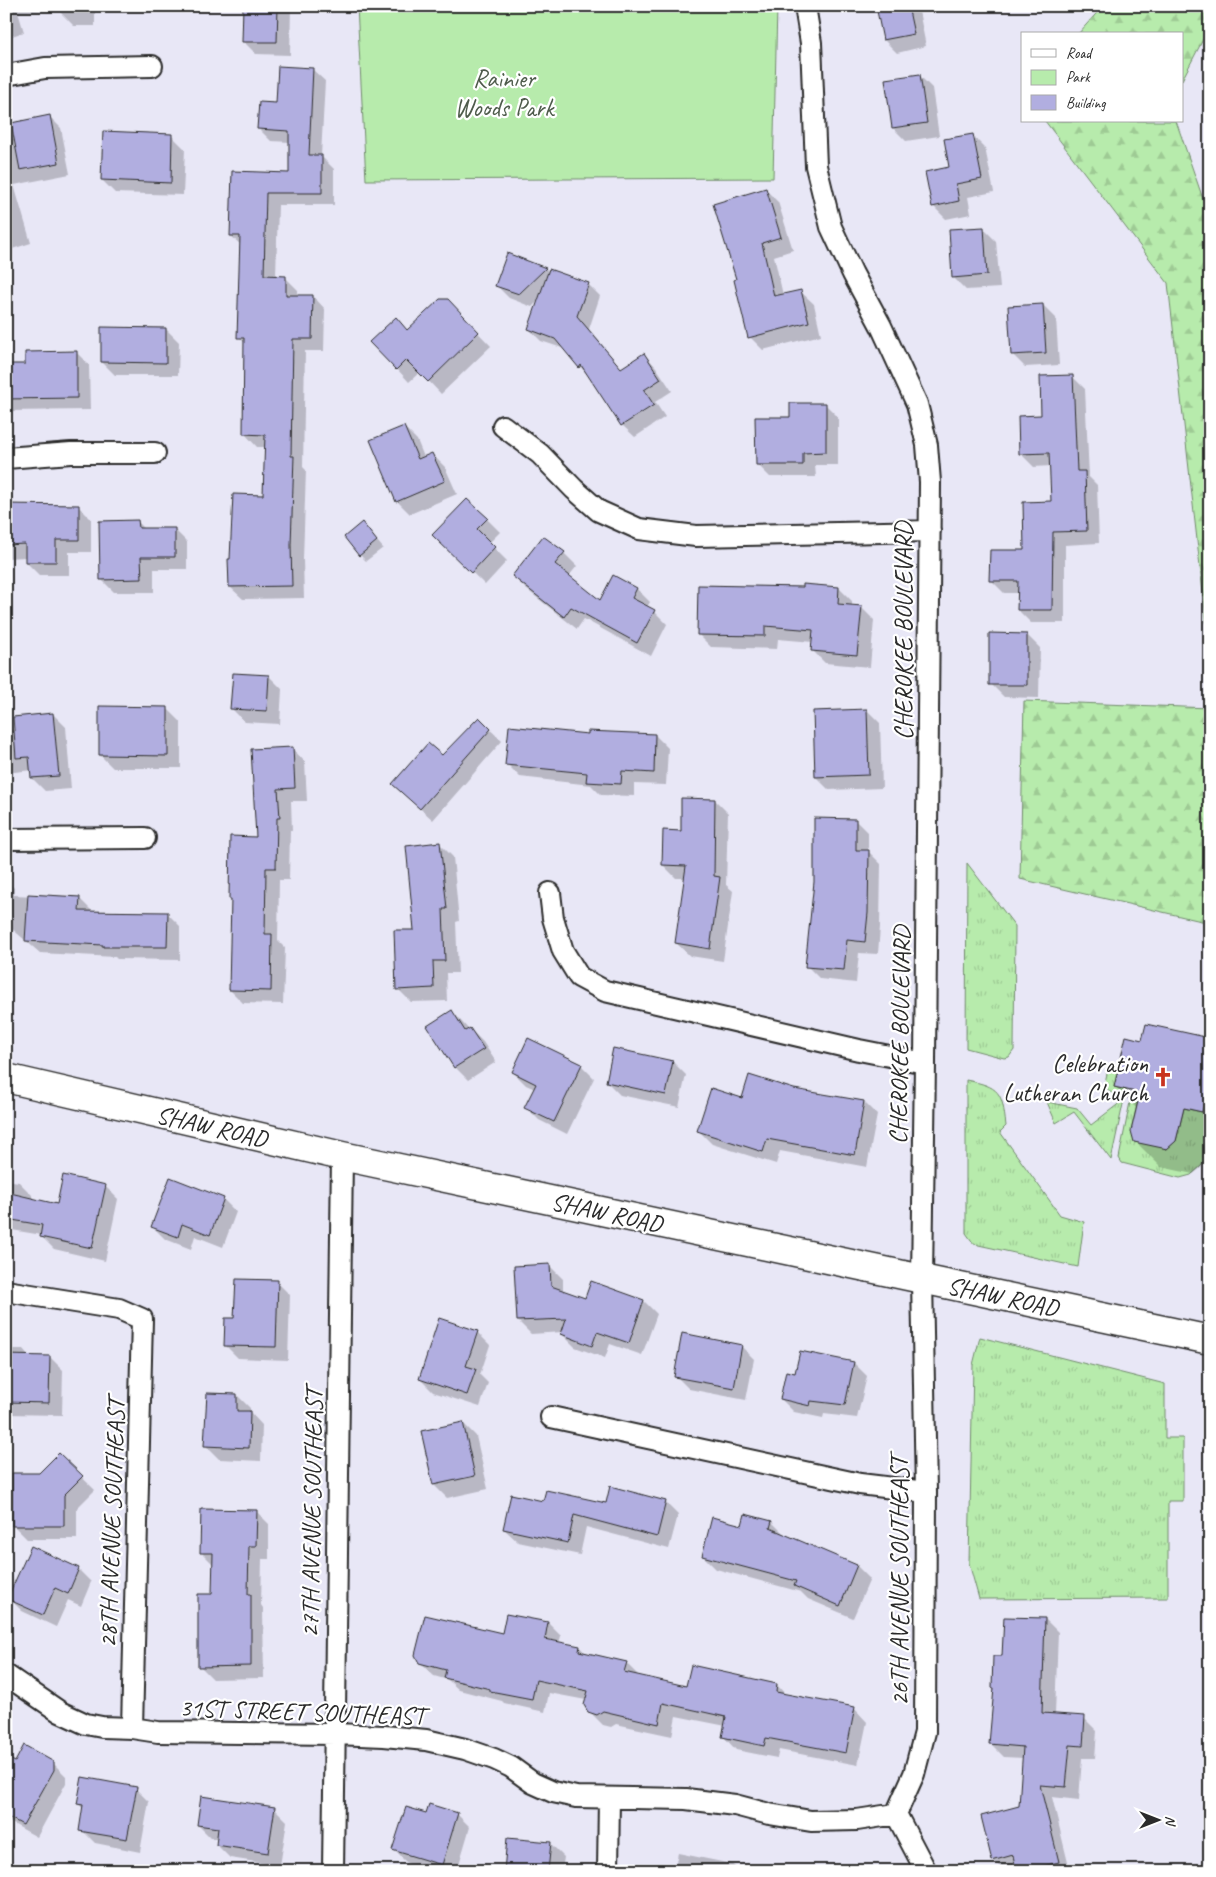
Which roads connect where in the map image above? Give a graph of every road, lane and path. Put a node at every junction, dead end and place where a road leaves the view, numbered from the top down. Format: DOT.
graph roads {
  1 [pos="805,6"];
  2 [pos="152,66"];
  3 [pos="6,75"];
  4 [pos="503,426"];
  5 [pos="156,453"];
  6 [pos="6,458"];
  7 [pos="930,530"];
  8 [pos="6,838"];
  9 [pos="145,838"];
  10 [pos="550,893"];
  11 [pos="925,1063"];
  12 [pos="6,1078"];
  13 [pos="342,1156"];
  14 [pos="922,1279"];
  15 [pos="6,1291"];
  16 [pos="1210,1340"];
  17 [pos="551,1417"];
  18 [pos="926,1492"];
  19 [pos="6,1675"];
  20 [pos="132,1728"];
  21 [pos="334,1734"];
  22 [pos="609,1798"];
  23 [pos="896,1814"];
  24 [pos="333,1871"];
  25 [pos="608,1871"];
  26 [pos="926,1871"];
  1 -- 7 [label="street, CHEROKEE BOULEVARD"];
  2 -- 3 [label="street"];
  4 -- 7 [label="street"];
  5 -- 6 [label="street"];
  7 -- 11 [label="street, CHEROKEE BOULEVARD"];
  8 -- 9 [label="street"];
  10 -- 11 [label="street"];
  11 -- 14 [label="street, CHEROKEE BOULEVARD"];
  12 -- 13 [label="main road, SHAW ROAD"];
  13 -- 14 [label="main road, SHAW ROAD"];
  13 -- 21 [label="street, 27TH AVENUE SOUTHEAST"];
  14 -- 16 [label="main road, SHAW ROAD"];
  14 -- 18 [label="street, 26TH AVENUE SOUTHEAST"];
  15 -- 20 [label="street, 28TH AVENUE SOUTHEAST"];
  17 -- 18 [label="street"];
  18 -- 23 [label="street, 26TH AVENUE SOUTHEAST"];
  19 -- 20 [label="street, 31ST STREET SOUTHEAST"];
  20 -- 21 [label="street, 31ST STREET SOUTHEAST"];
  21 -- 22 [label="street, 31ST STREET SOUTHEAST"];
  21 -- 24 [label="street, 27TH AVENUE SOUTHEAST"];
  22 -- 23 [label="street, 31ST STREET SOUTHEAST"];
  22 -- 25 [label="street"];
  23 -- 26 [label="street"];
}
